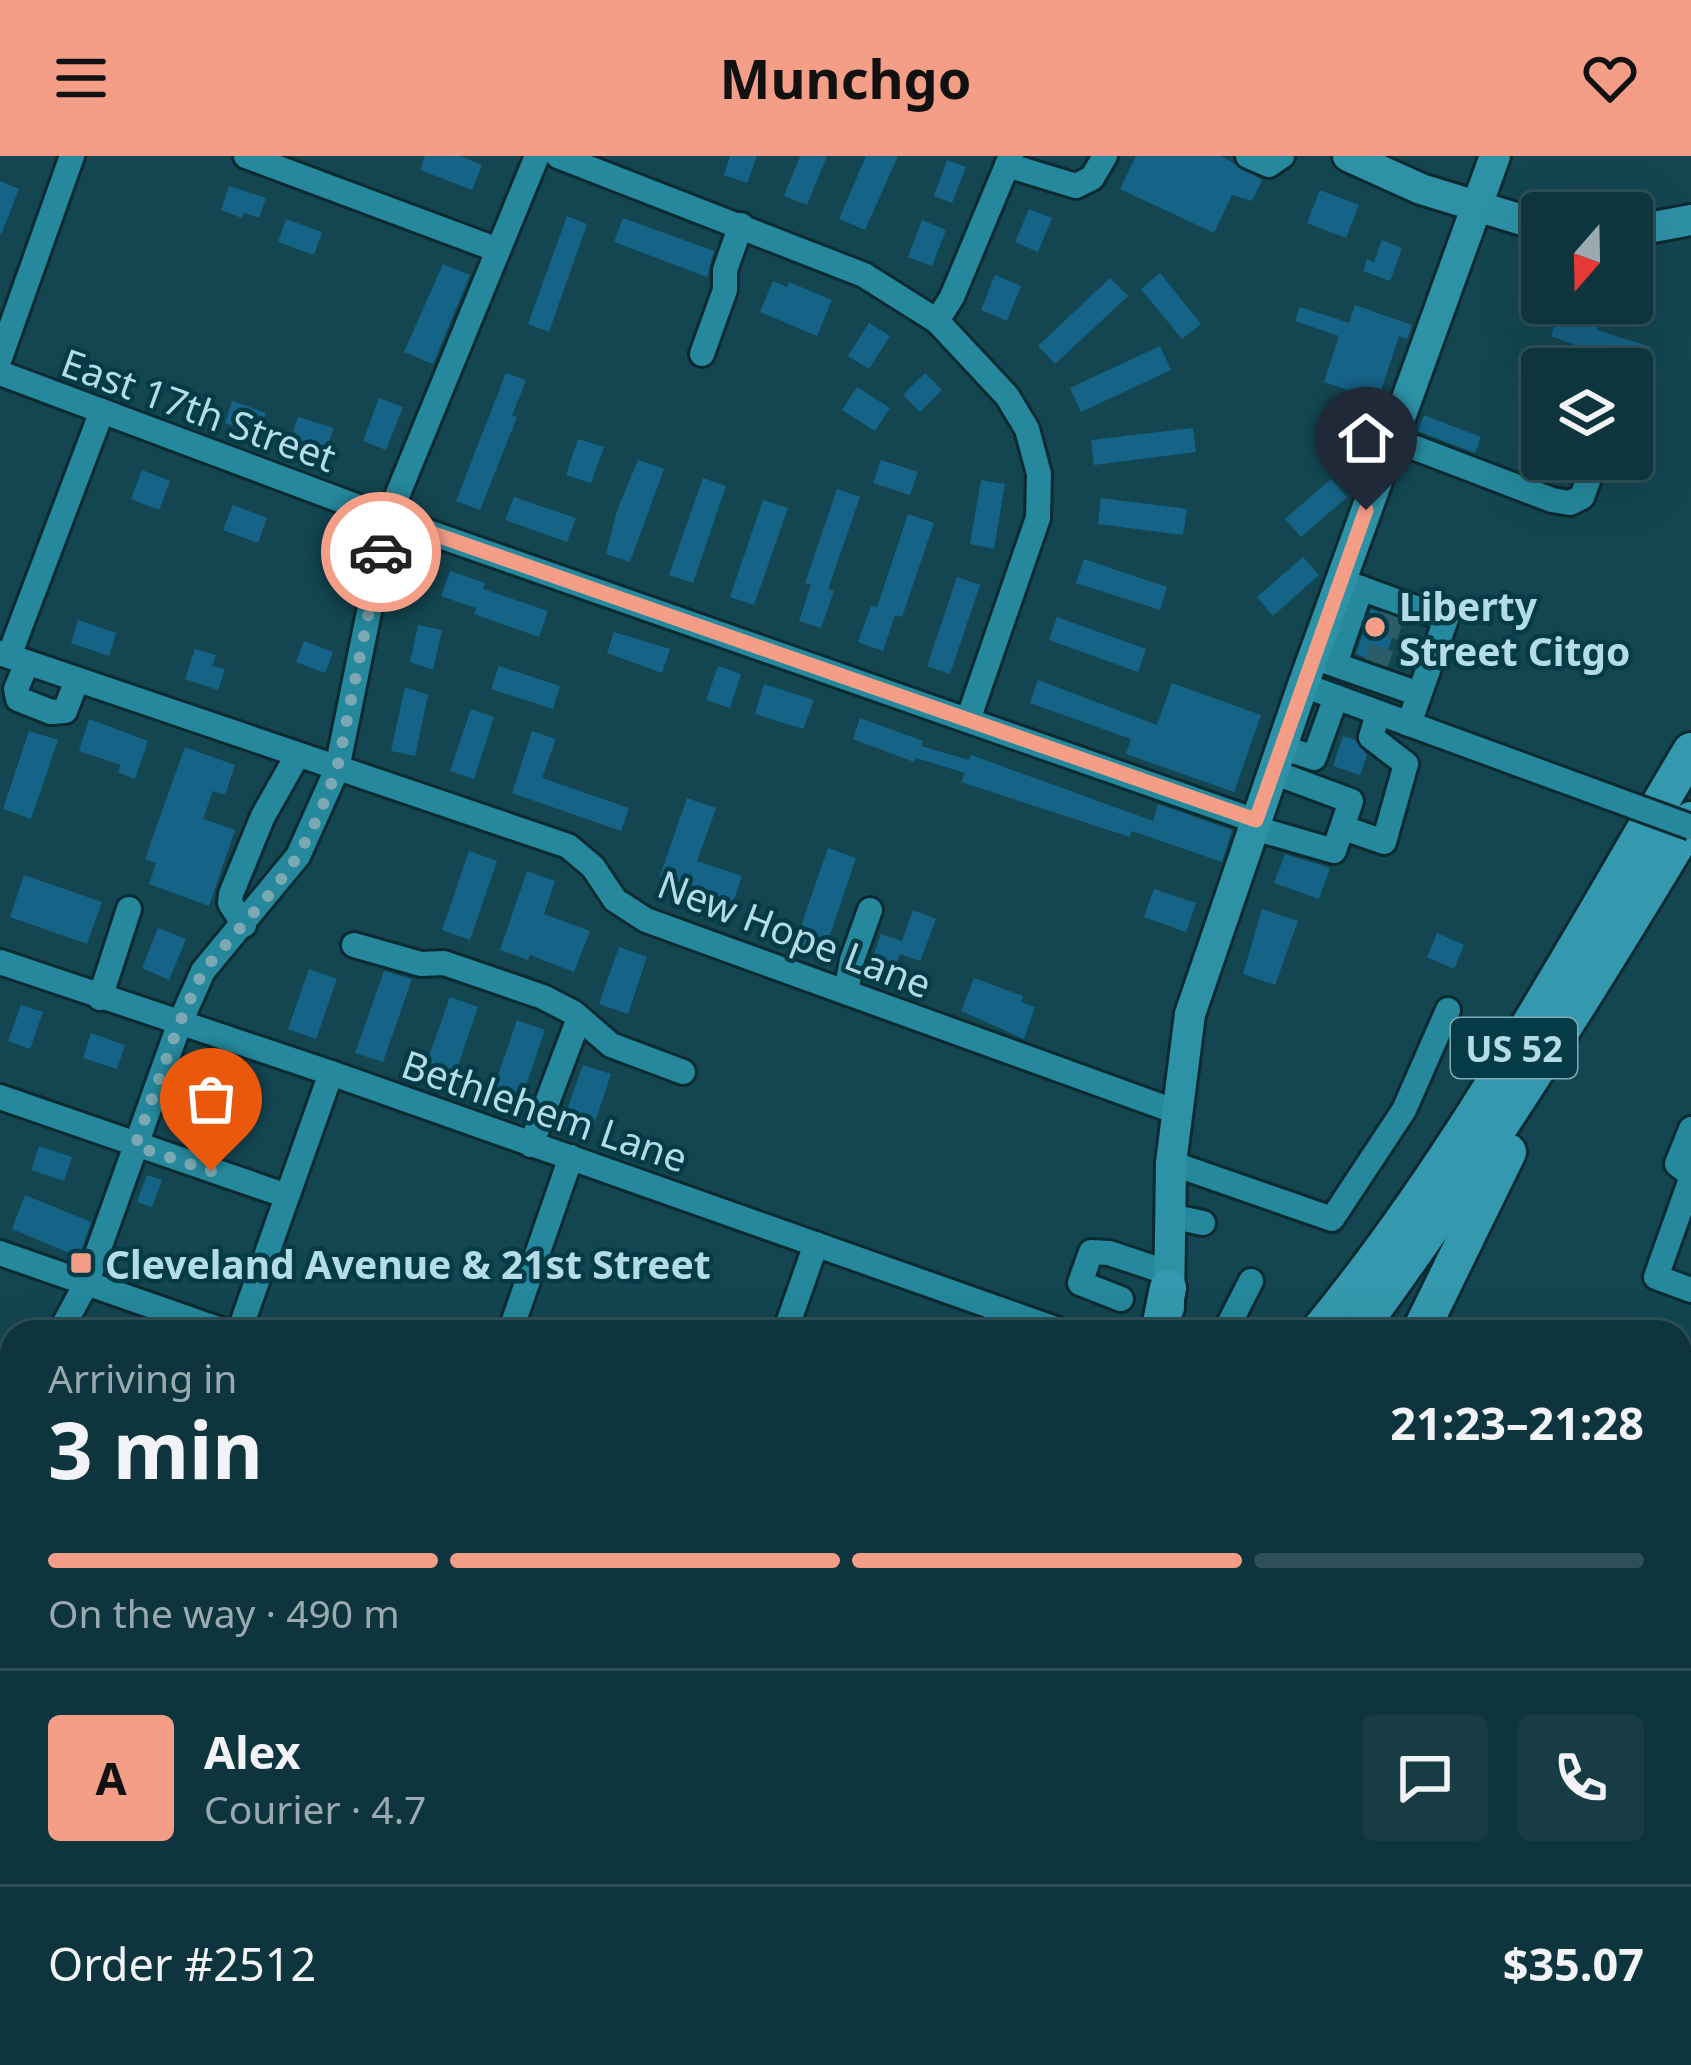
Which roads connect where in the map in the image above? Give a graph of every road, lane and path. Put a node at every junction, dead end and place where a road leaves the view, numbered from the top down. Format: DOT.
graph roads {
  1 [pos="72,156"];
  2 [pos="246,156"];
  3 [pos="537,156"];
  4 [pos="558,156"];
  5 [pos="1105,156"];
  6 [pos="1248,156"];
  7 [pos="1282,156"];
  8 [pos="1348,156"];
  9 [pos="1495,156"];
  10 [pos="1009,160"];
  11 [pos="1474,208"];
  12 [pos="1521,220"];
  13 [pos="1691,220"];
  14 [pos="741,225"];
  15 [pos="1653,227"];
  16 [pos="498,250"];
  17 [pos="937,321"];
  18 [pos="702,354"];
  19 [pos="0,358"];
  20 [pos="0,373"];
  21 [pos="102,411"];
  22 [pos="1392,439"];
  23 [pos="1588,480"];
  24 [pos="388,518"];
  25 [pos="1351,612"];
  26 [pos="12,658"];
  27 [pos="1317,669"];
  28 [pos="1369,674"];
  29 [pos="77,680"];
  30 [pos="1419,694"];
  31 [pos="1339,707"];
  32 [pos="968,721"];
  33 [pos="1409,724"];
  34 [pos="1374,725"];
  35 [pos="1691,751"];
  36 [pos="297,756"];
  37 [pos="1277,760"];
  38 [pos="337,769"];
  39 [pos="1691,823"];
  40 [pos="1255,824"];
  41 [pos="1344,828"];
  42 [pos="129,909"];
  43 [pos="870,910"];
  44 [pos="244,925"];
  45 [pos="354,945"];
  46 [pos="0,962"];
  47 [pos="847,992"];
  48 [pos="100,998"];
  49 [pos="1448,1010"];
  50 [pos="579,1018"];
  51 [pos="179,1024"];
  52 [pos="1561,1037"];
  53 [pos="683,1072"];
  54 [pos="332,1073"];
  55 [pos="0,1097"];
  56 [pos="1177,1112"];
  57 [pos="1691,1129"];
  58 [pos="531,1145"];
  59 [pos="135,1146"];
  60 [pos="571,1157"];
  61 [pos="1171,1163"];
  62 [pos="1691,1177"];
  63 [pos="287,1196"];
  64 [pos="1170,1216"];
  65 [pos="1203,1223"];
  66 [pos="816,1244"];
  67 [pos="0,1253"];
  68 [pos="1168,1281"];
  69 [pos="1251,1281"];
  70 [pos="87,1282"];
  71 [pos="1691,1290"];
  72 [pos="1120,1299"];
  73 [pos="66,1320"];
  74 [pos="193,1320"];
  75 [pos="243,1320"];
  76 [pos="514,1320"];
  77 [pos="789,1320"];
  78 [pos="1030,1320"];
  79 [pos="1161,1320"];
  80 [pos="1169,1320"];
  81 [pos="1232,1320"];
  82 [pos="1327,1320"];
  83 [pos="1366,1320"];
  84 [pos="1426,1320"];
  1 -- 19 [label="street"];
  2 -- 16 [label="street"];
  3 -- 16 [label="street"];
  4 -- 14 [label="street"];
  5 -- 10 [label="street"];
  6 -- 7 [label="street"];
  8 -- 11 [label="main road"];
  9 -- 11 [label="main road"];
  10 -- 17 [label="street"];
  11 -- 12 [label="main road"];
  11 -- 22 [label="main road"];
  13 -- 15 [label="main road"];
  14 -- 17 [label="street"];
  14 -- 18 [label="street"];
  16 -- 24 [label="street"];
  17 -- 32 [label="street"];
  20 -- 21 [label="street, East 17th Street"];
  21 -- 24 [label="street, East 17th Street"];
  21 -- 26 [label="street"];
  22 -- 23 [label="street"];
  22 -- 25 [label="main road"];
  24 -- 32 [label="street, East 17th Street"];
  24 -- 38 [label="street"];
  25 -- 27 [label="main road"];
  25 -- 27 [label="street"];
  25 -- 30 [label="street"];
  26 -- 29 [label="street, New Hope Lane"];
  26 -- 29 [label="street"];
  27 -- 28 [label="street"];
  27 -- 31 [label="street"];
  27 -- 37 [label="main road"];
  28 -- 30 [label="street"];
  28 -- 31 [label="street"];
  29 -- 36 [label="street, New Hope Lane"];
  30 -- 33 [label="street"];
  31 -- 34 [label="street"];
  31 -- 37 [label="street"];
  32 -- 40 [label="street, East 17th Street"];
  33 -- 34 [label="street"];
  33 -- 39 [label="street, bridge"];
  34 -- 41 [label="street"];
  35 -- 82 [label="highway, US 52"];
  36 -- 38 [label="street, New Hope Lane"];
  36 -- 44 [label="street"];
  37 -- 40 [label="main road"];
  37 -- 41 [label="street"];
  38 -- 44 [label="street"];
  38 -- 47 [label="street, New Hope Lane"];
  39 -- 52 [label="highway, US 52"];
  40 -- 41 [label="street, East 17th Street"];
  40 -- 56 [label="main road"];
  42 -- 48 [label="street"];
  43 -- 47 [label="street"];
  44 -- 51 [label="street"];
  45 -- 50 [label="street"];
  46 -- 48 [label="street, Bethlehem Lane"];
  47 -- 56 [label="street, New Hope Lane"];
  48 -- 51 [label="street, Bethlehem Lane"];
  49 -- 61 [label="street"];
  50 -- 53 [label="street"];
  50 -- 58 [label="street"];
  51 -- 54 [label="street, Bethlehem Lane"];
  51 -- 59 [label="street"];
  52 -- 83 [label="highway, US 52"];
  52 -- 84 [label="highway"];
  54 -- 58 [label="street, Bethlehem Lane"];
  54 -- 63 [label="street"];
  55 -- 59 [label="street"];
  56 -- 61 [label="main road"];
  57 -- 62 [label="street"];
  58 -- 60 [label="street, Bethlehem Lane"];
  59 -- 63 [label="street"];
  59 -- 70 [label="street"];
  60 -- 66 [label="street, Bethlehem Lane"];
  60 -- 76 [label="street"];
  61 -- 64 [label="main road"];
  62 -- 71 [label="street"];
  63 -- 75 [label="street"];
  64 -- 65 [label="street"];
  64 -- 68 [label="main road"];
  66 -- 77 [label="street"];
  66 -- 78 [label="street, Bethlehem Lane"];
  67 -- 70 [label="street"];
  68 -- 72 [label="street"];
  68 -- 79 [label="highway"];
  68 -- 80 [label="main road"];
  69 -- 81 [label="street"];
  70 -- 73 [label="street"];
  70 -- 74 [label="street"];
}
